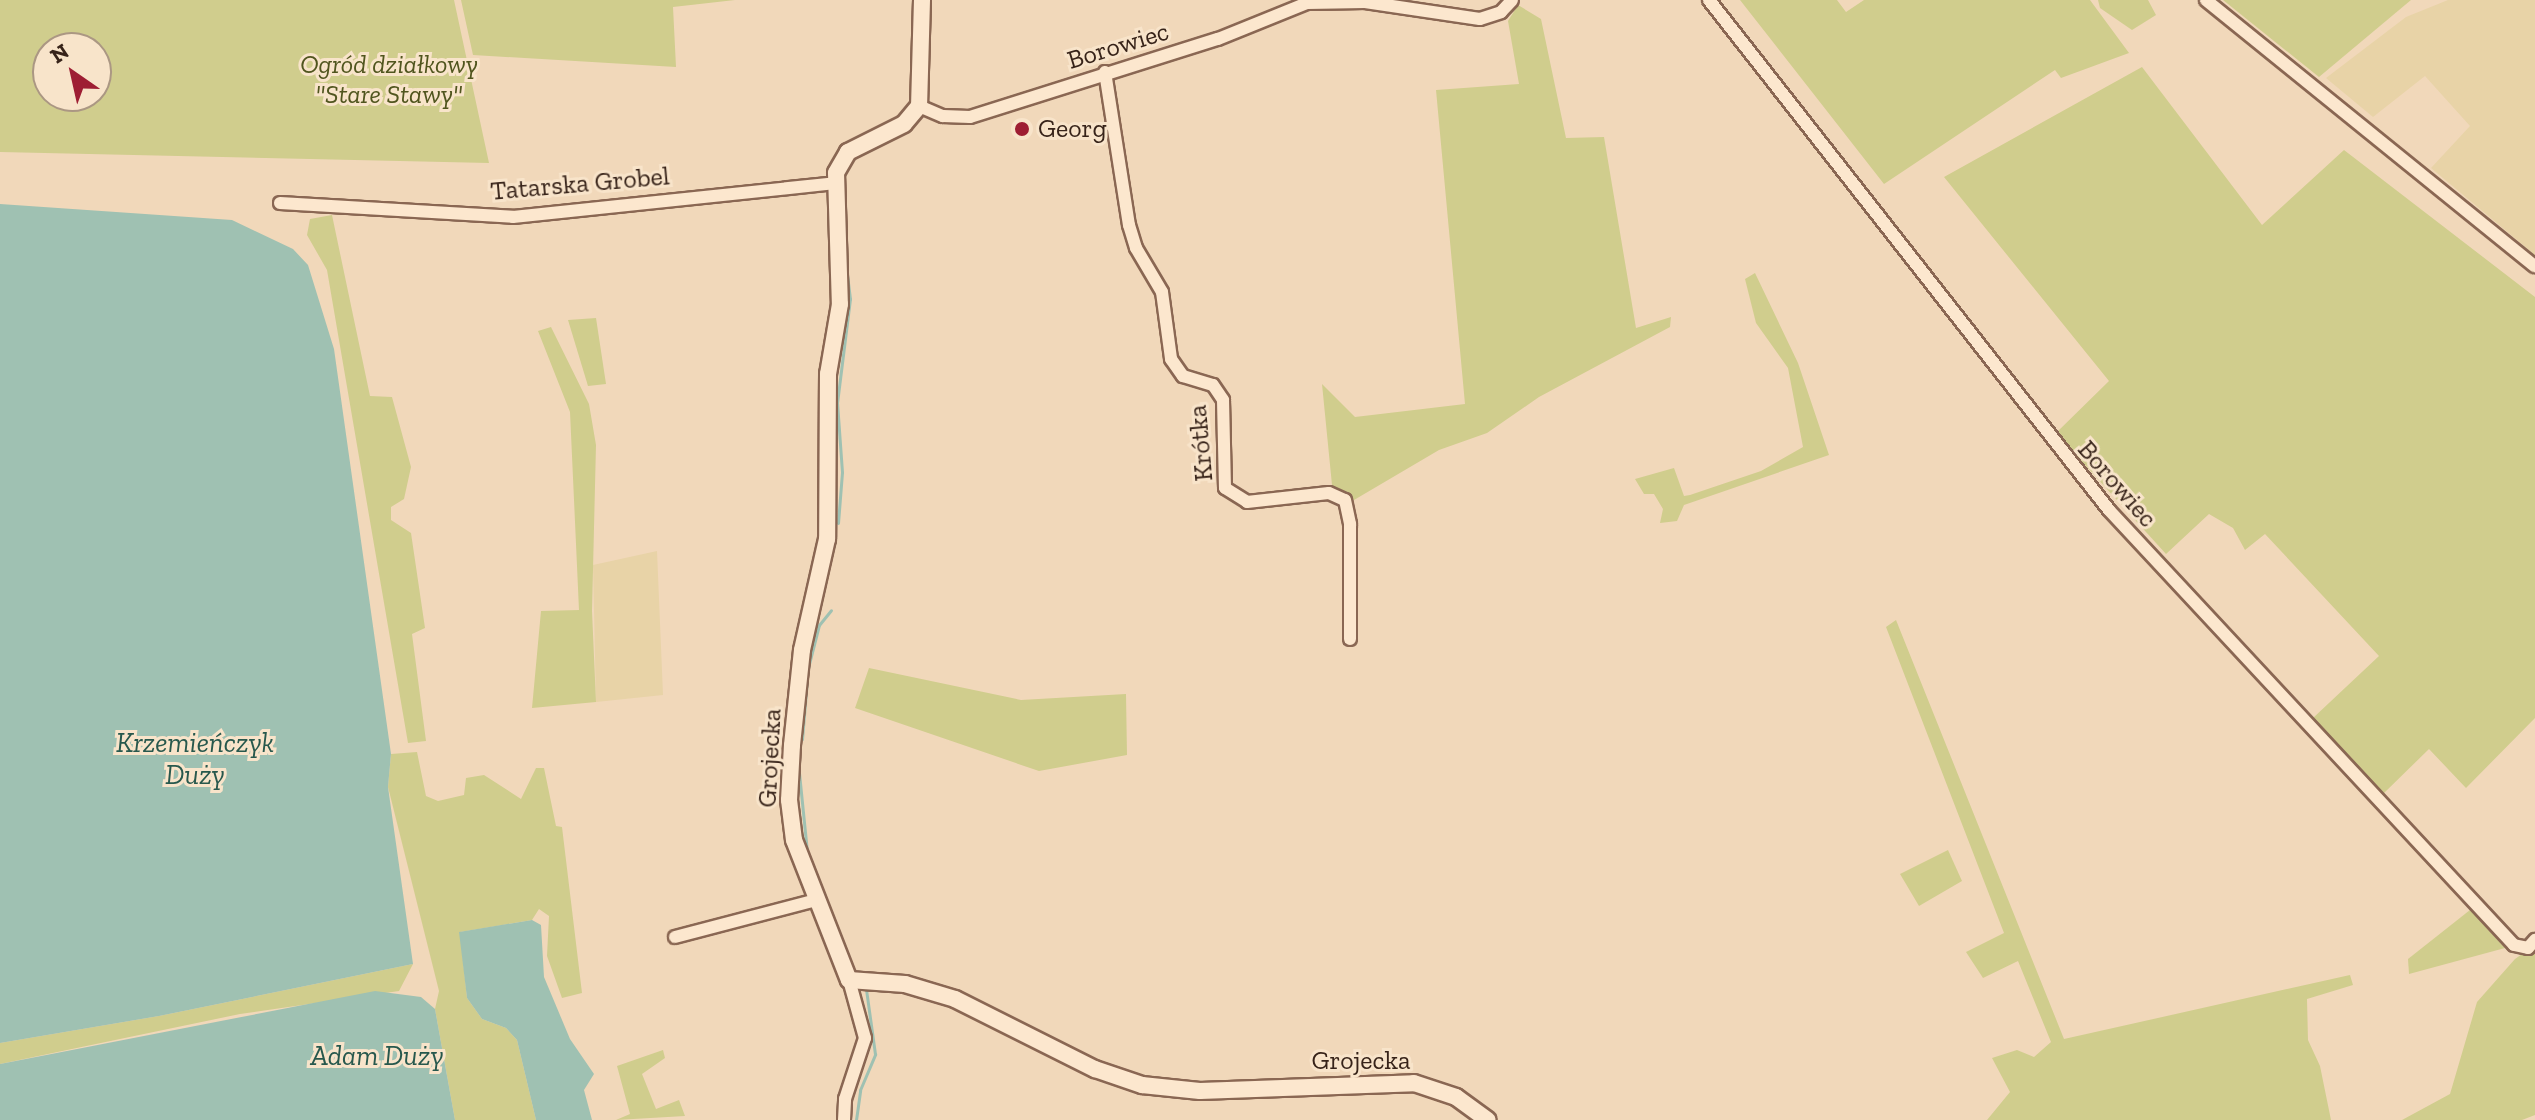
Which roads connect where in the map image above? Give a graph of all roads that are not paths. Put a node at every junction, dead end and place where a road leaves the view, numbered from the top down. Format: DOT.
graph roads {
  1 [pos="922,0"];
  2 [pos="1512,0"];
  3 [pos="1709,0"];
  4 [pos="2206,0"];
  5 [pos="1105,72"];
  6 [pos="919,106"];
  7 [pos="835,183"];
  8 [pos="280,203"];
  9 [pos="2535,266"];
  10 [pos="1350,639"];
  11 [pos="816,900"];
  12 [pos="675,937"];
  13 [pos="2535,940"];
  14 [pos="849,980"];
  15 [pos="844,1120"];
  16 [pos="1488,1120"];
  1 -- 6 [label="street"];
  2 -- 5 [label="street, Borowiec"];
  3 -- 13 [label="street, Borowiec"];
  4 -- 9 [label="street"];
  5 -- 6 [label="street, Borowiec"];
  5 -- 10 [label="street, Krótka"];
  6 -- 7 [label="street"];
  7 -- 8 [label="street, Tatarska Grobel"];
  7 -- 11 [label="street, Grojecka"];
  11 -- 12 [label="street"];
  11 -- 14 [label="street, Grojecka"];
  14 -- 15 [label="street"];
  14 -- 16 [label="street, Grojecka"];
}
